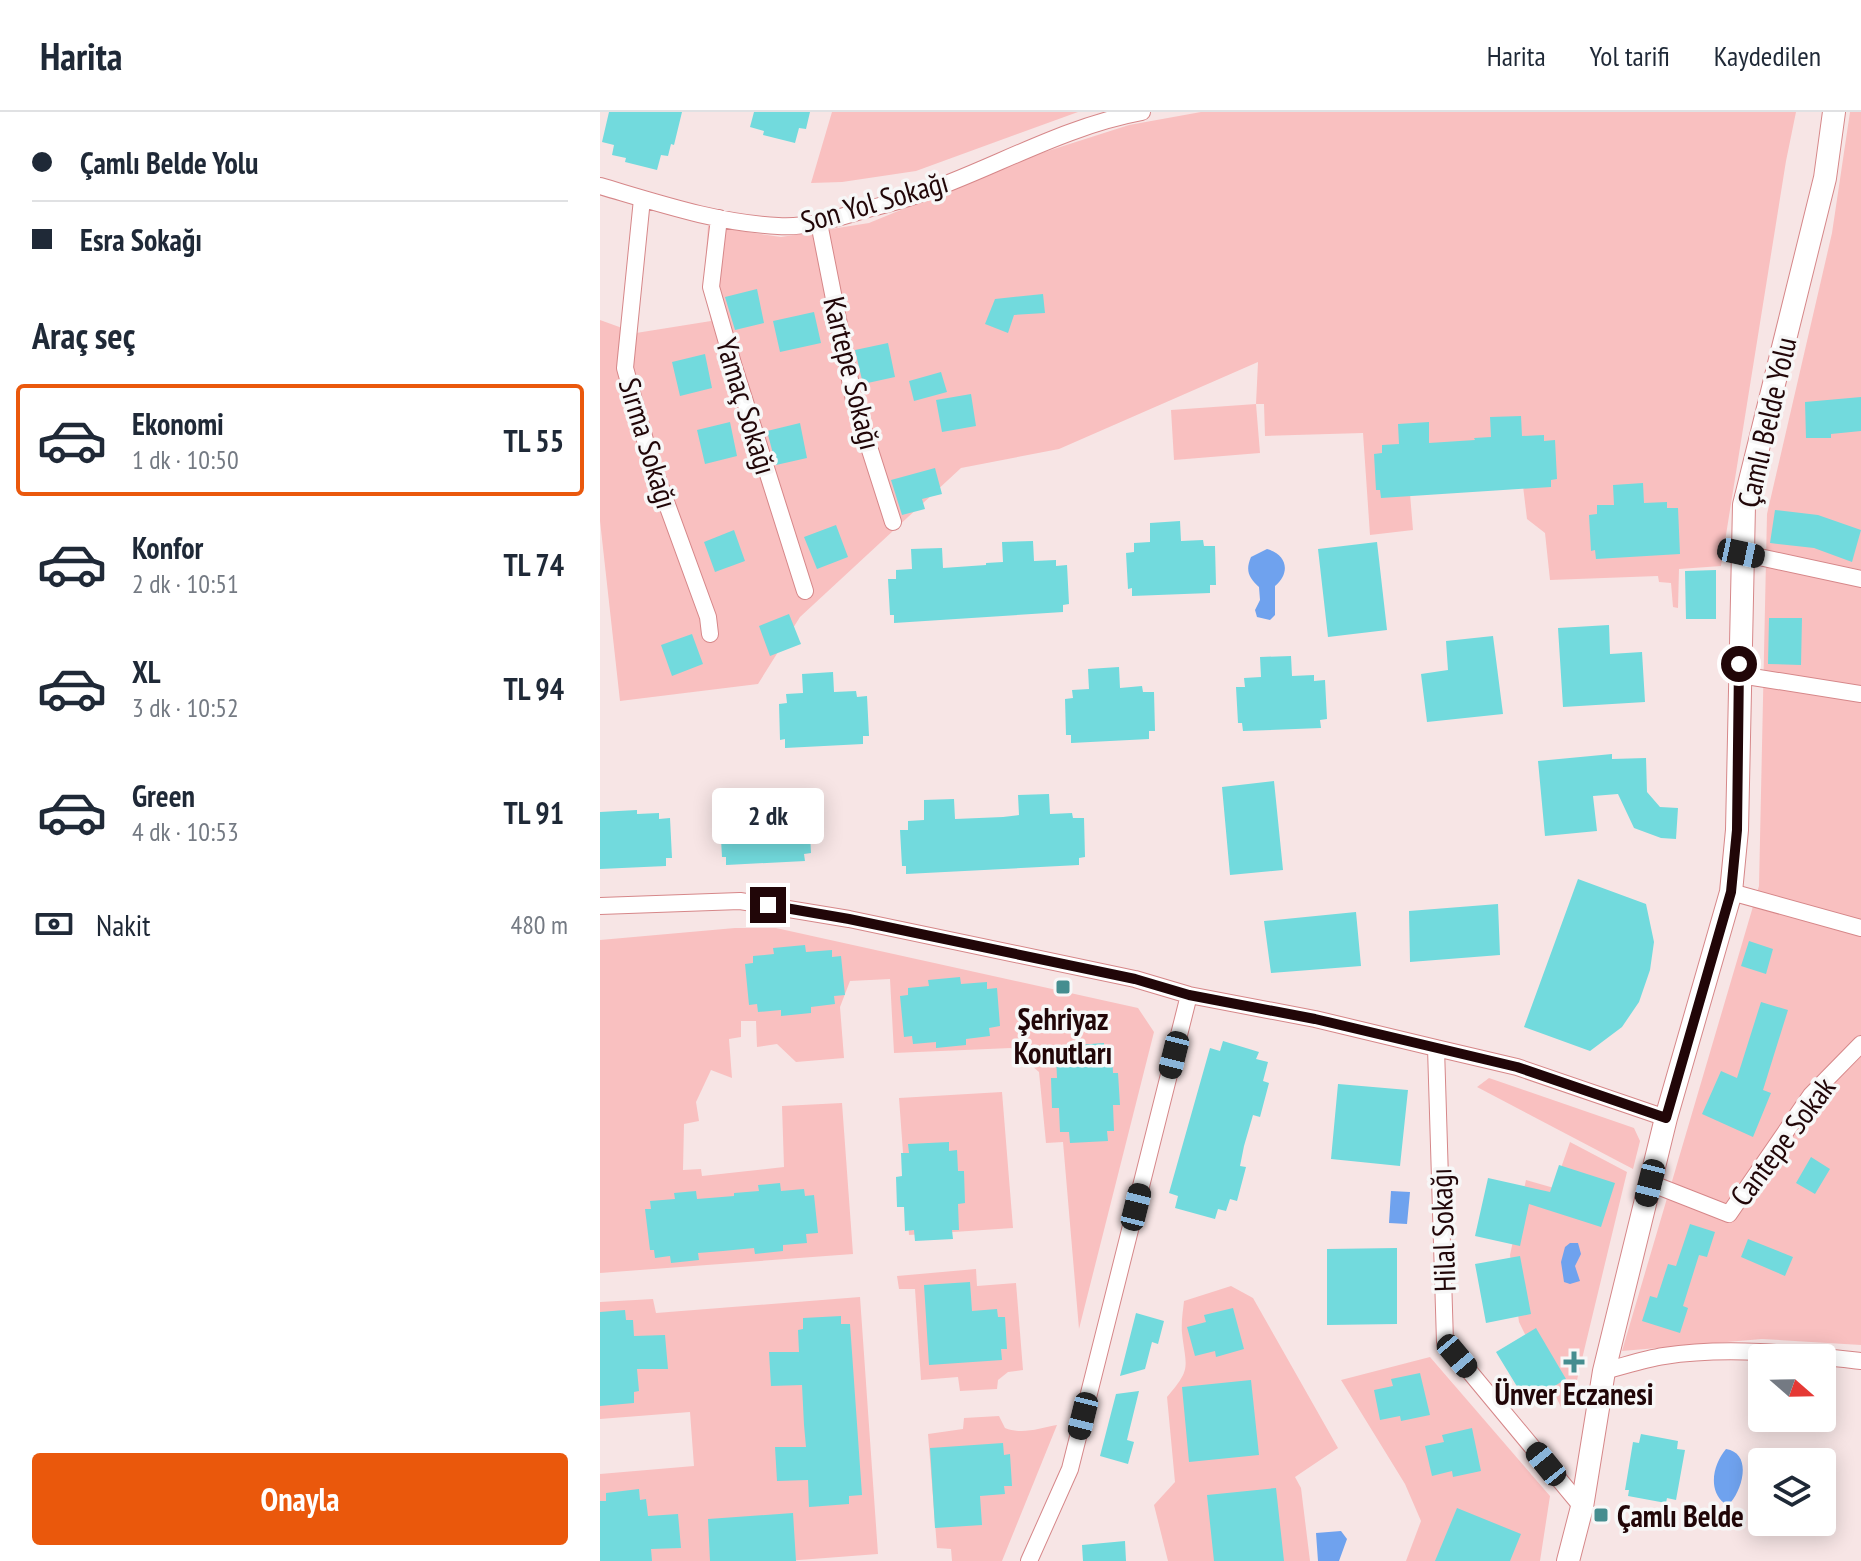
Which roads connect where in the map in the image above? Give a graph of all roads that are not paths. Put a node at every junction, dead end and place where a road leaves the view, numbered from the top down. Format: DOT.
graph roads {
  1 [pos="1142,112"];
  2 [pos="1824,112"];
  3 [pos="1834,112"];
  4 [pos="1825,178"];
  5 [pos="600,186"];
  6 [pos="642,199"];
  7 [pos="719,218"];
  8 [pos="819,223"];
  9 [pos="893,522"];
  10 [pos="1741,553"];
  11 [pos="1861,579"];
  12 [pos="805,591"];
  13 [pos="710,634"];
  14 [pos="1740,675"];
  15 [pos="1861,694"];
  16 [pos="1731,892"];
  17 [pos="600,906"];
  18 [pos="1861,928"];
  19 [pos="1189,995"];
  20 [pos="1861,1044"];
  21 [pos="1436,1048"];
  22 [pos="1666,1118"];
  23 [pos="1650,1183"];
  24 [pos="1861,1361"];
  25 [pos="1604,1371"];
  26 [pos="1582,1507"];
  27 [pos="1029,1561"];
  28 [pos="1568,1561"];
  1 -- 8 [label="street, Son Yol Sokağı"];
  2 -- 4 [label="street, Çamlı Belde Yolu"];
  3 -- 4 [label="street, Çamlı Belde Yolu"];
  4 -- 10 [label="street, Çamlı Belde Yolu"];
  5 -- 6 [label="street, Son Yol Sokağı"];
  6 -- 7 [label="street, Son Yol Sokağı"];
  6 -- 13 [label="street, Sırma Sokağı"];
  7 -- 8 [label="street, Son Yol Sokağı"];
  7 -- 12 [label="street, Yamaç Sokağı"];
  8 -- 9 [label="street, Kartepe Sokağı"];
  10 -- 11 [label="street"];
  10 -- 14 [label="street, Çamlı Belde Yolu"];
  14 -- 15 [label="street"];
  14 -- 16 [label="street, Çamlı Belde Yolu"];
  16 -- 18 [label="street"];
  16 -- 22 [label="street, Çamlı Belde Yolu"];
  17 -- 19 [label="street"];
  19 -- 21 [label="street"];
  19 -- 27 [label="street"];
  20 -- 23 [label="street, Cantepe Sokak"];
  21 -- 22 [label="street"];
  21 -- 26 [label="street, Hilal Sokağı"];
  22 -- 23 [label="street, Çamlı Belde Yolu"];
  23 -- 25 [label="street, Çamlı Belde Yolu"];
  24 -- 25 [label="street"];
  25 -- 26 [label="street, Çamlı Belde Yolu"];
  26 -- 28 [label="street, Çamlı Belde Yolu"];
}
